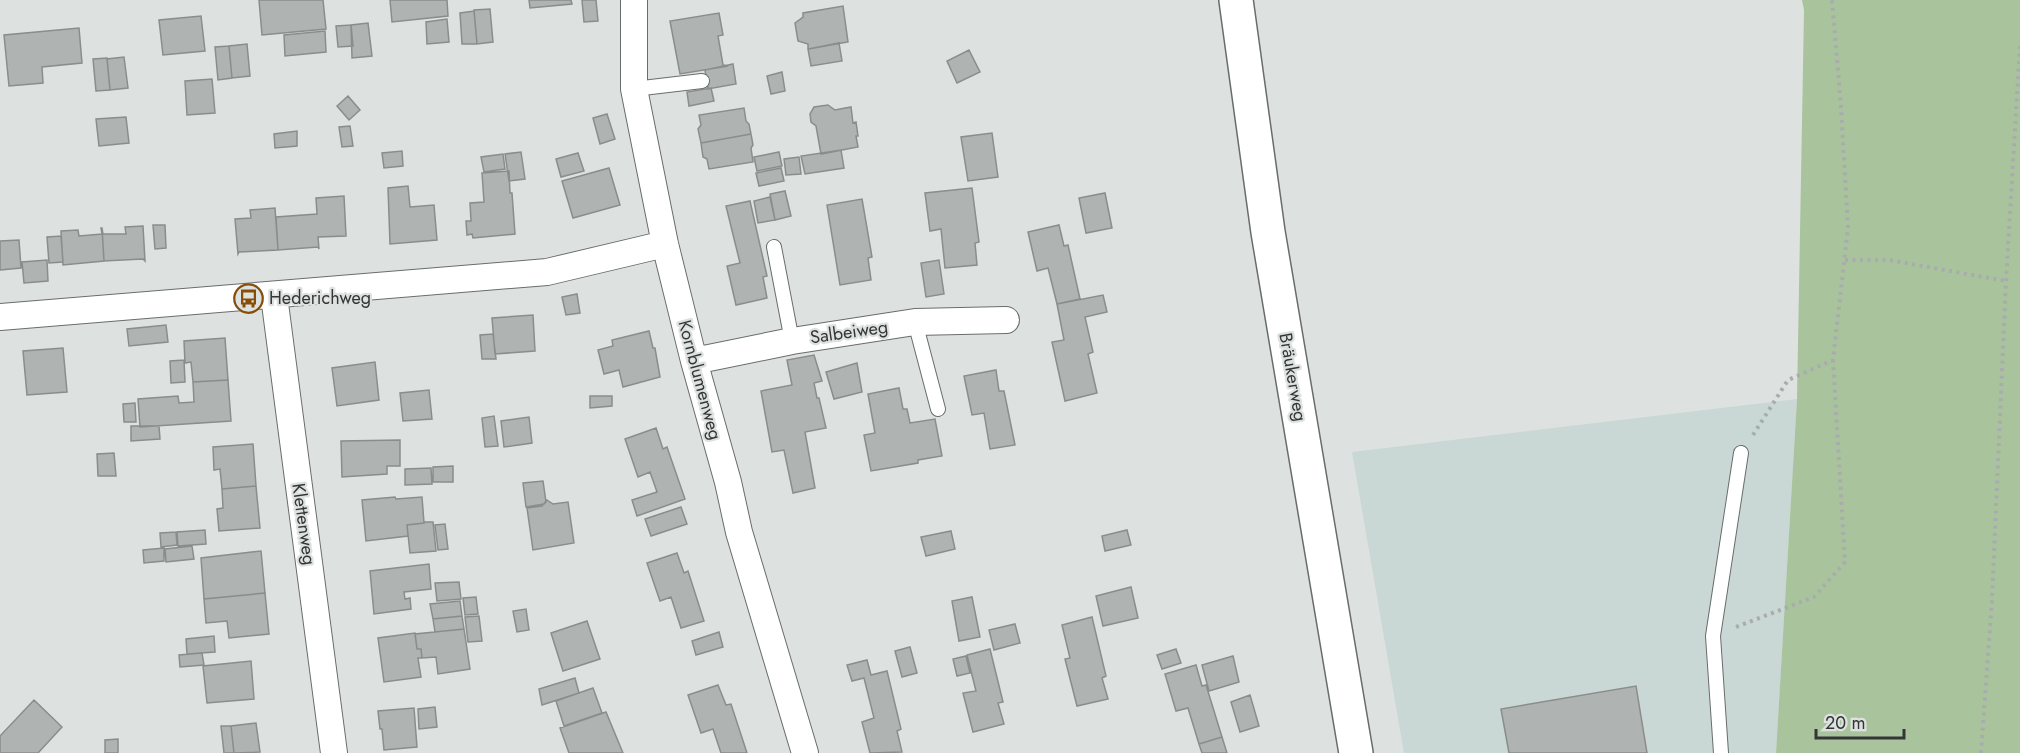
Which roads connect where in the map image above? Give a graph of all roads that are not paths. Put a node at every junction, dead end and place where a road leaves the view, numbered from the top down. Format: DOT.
graph roads {
  1 [pos="634,0"];
  2 [pos="1236,0"];
  3 [pos="702,81"];
  4 [pos="634,89"];
  5 [pos="665,244"];
  6 [pos="774,247"];
  7 [pos="274,296"];
  8 [pos="0,317"];
  9 [pos="1006,320"];
  10 [pos="915,322"];
  11 [pos="792,341"];
  12 [pos="694,361"];
  13 [pos="938,409"];
  14 [pos="1741,453"];
  15 [pos="334,753"];
  16 [pos="805,753"];
  17 [pos="1356,753"];
  18 [pos="1721,753"];
  1 -- 4 [label="street, Kornblumenweg"];
  2 -- 17 [label="main road, Bräukerweg"];
  3 -- 4 [label="lane"];
  4 -- 5 [label="street, Kornblumenweg"];
  5 -- 7 [label="street"];
  5 -- 12 [label="street, Kornblumenweg"];
  6 -- 11 [label="lane"];
  7 -- 8 [label="street"];
  7 -- 15 [label="street, Klettenweg"];
  9 -- 10 [label="street, Salbeiweg"];
  10 -- 11 [label="street, Salbeiweg"];
  10 -- 13 [label="lane"];
  11 -- 12 [label="street, Salbeiweg"];
  12 -- 16 [label="street, Kornblumenweg"];
  14 -- 18 [label="lane"];
}
